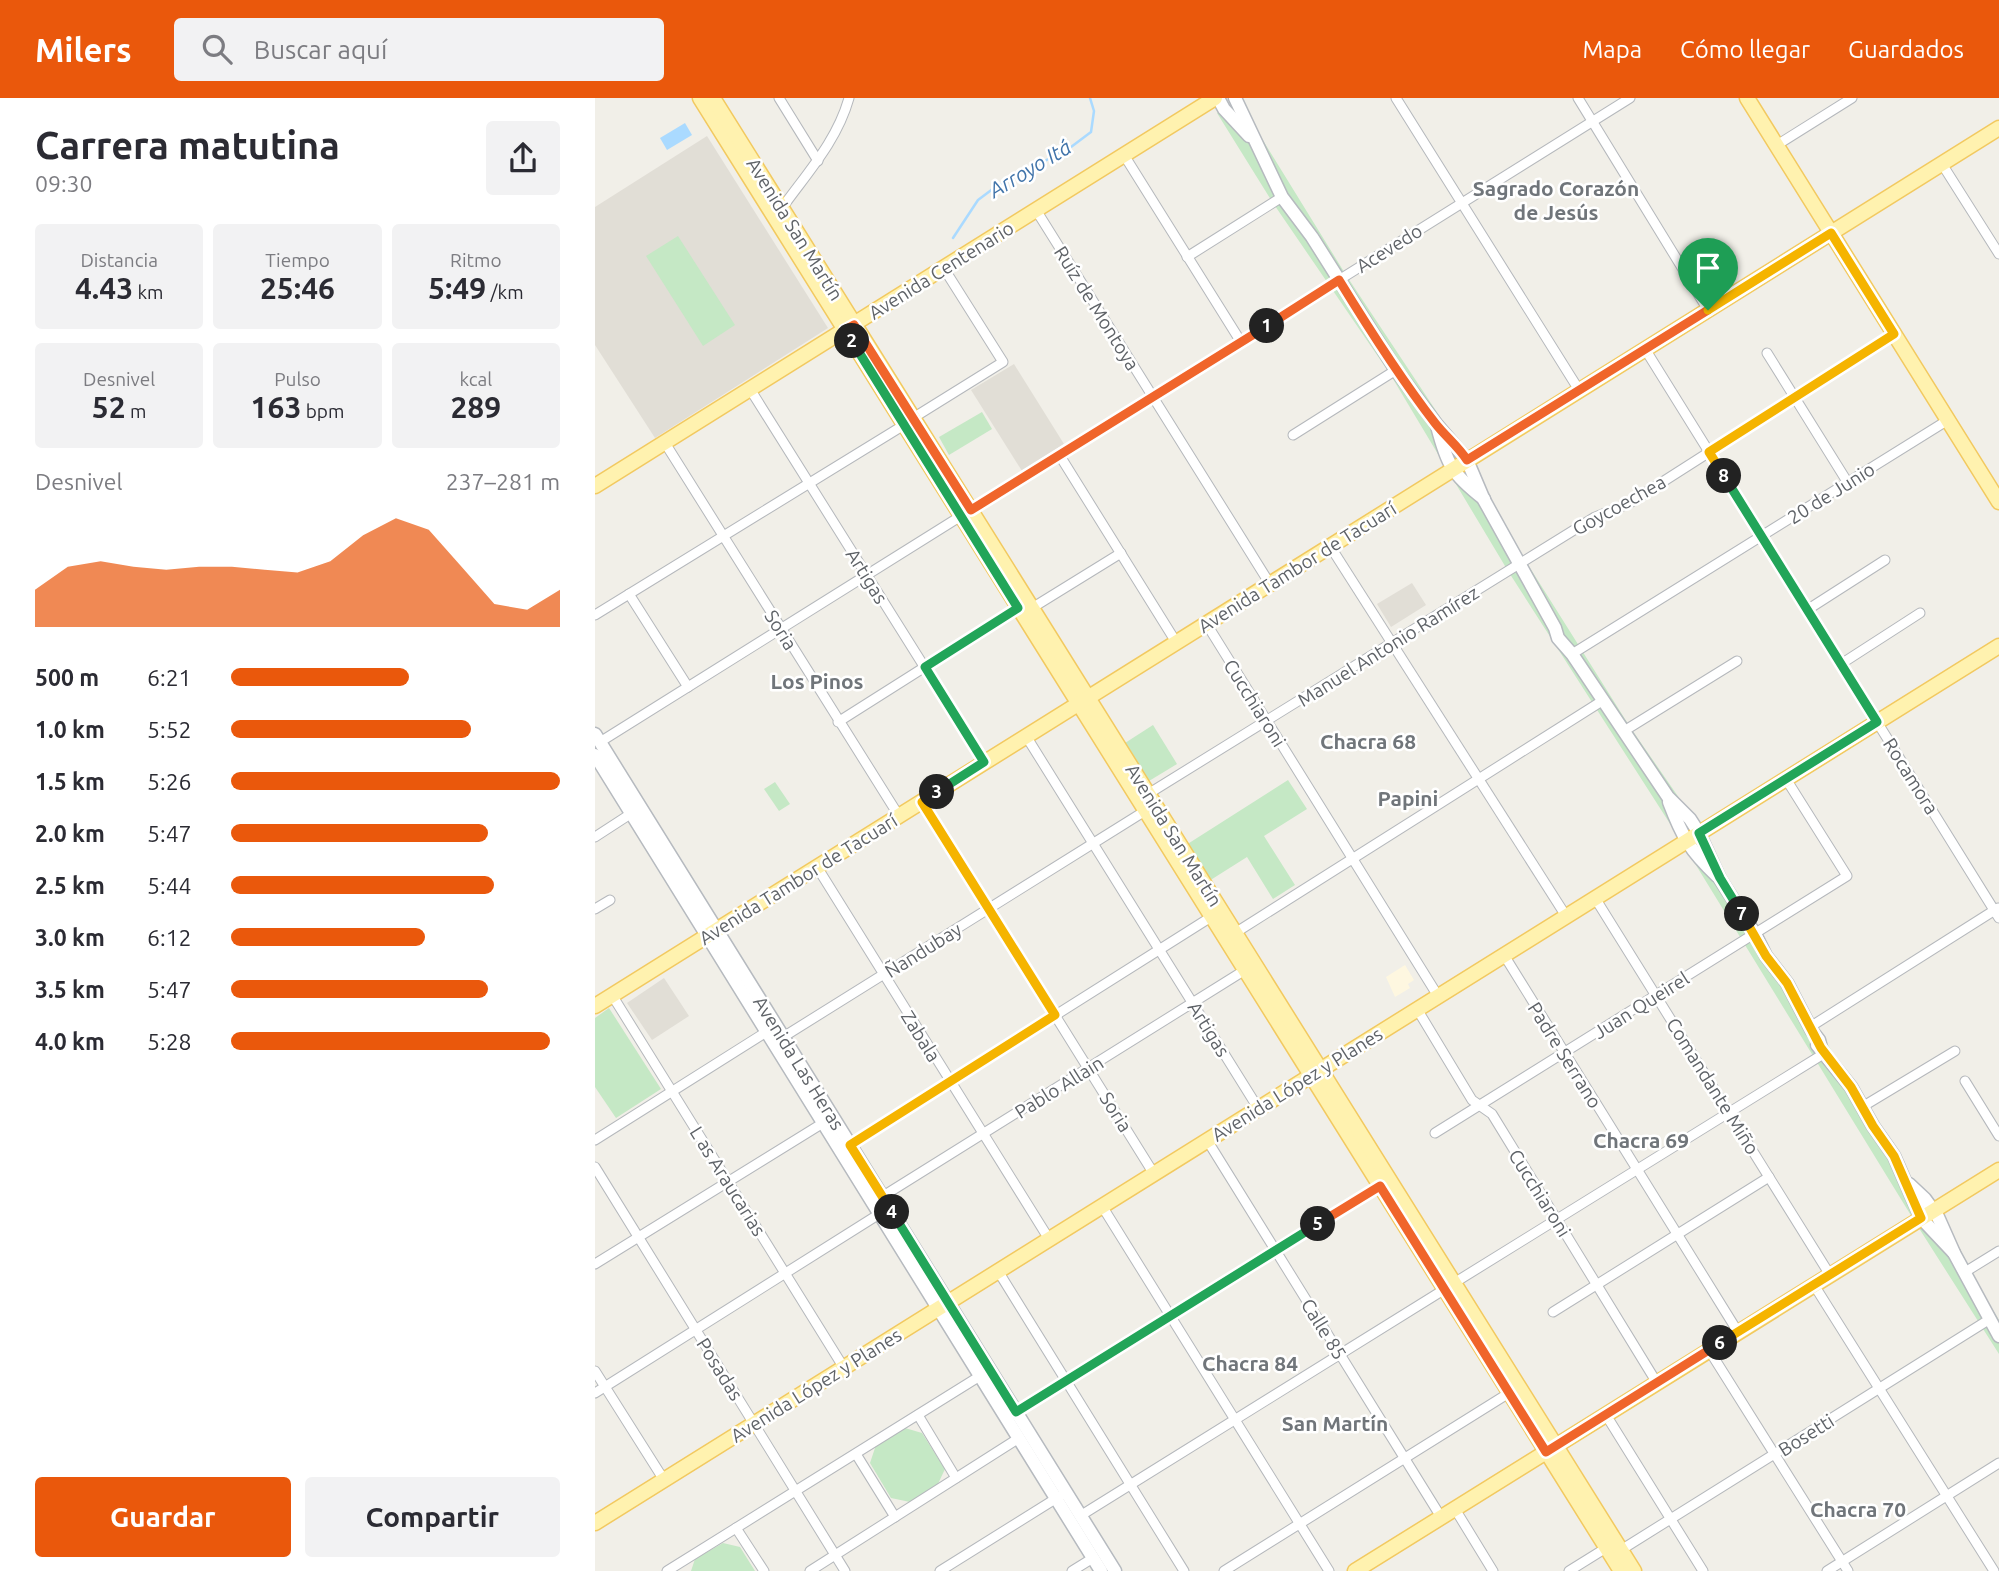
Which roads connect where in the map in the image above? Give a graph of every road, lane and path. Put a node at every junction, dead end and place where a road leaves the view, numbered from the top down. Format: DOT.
graph roads {
  1 [pos="700,98"];
  2 [pos="713,98"];
  3 [pos="779,98"];
  4 [pos="849,98"];
  5 [pos="1216,98"];
  6 [pos="1235,98"];
  7 [pos="1396,98"];
  8 [pos="1578,98"];
  9 [pos="1630,98"];
  10 [pos="1747,98"];
  11 [pos="1852,98"];
  12 [pos="1592,121"];
  13 [pos="1999,128"];
  14 [pos="1777,145"];
  15 [pos="1259,147"];
  16 [pos="1124,155"];
  17 [pos="818,161"];
  18 [pos="1942,164"];
  19 [pos="1282,197"];
  20 [pos="1462,202"];
  21 [pos="782,208"];
  22 [pos="1036,210"];
  23 [pos="1831,233"];
  24 [pos="1999,254"];
  25 [pos="1187,257"];
  26 [pos="943,267"];
  27 [pos="1339,280"];
  28 [pos="1708,310"];
  29 [pos="850,328"];
  30 [pos="1894,334"];
  31 [pos="1241,342"];
  32 [pos="1645,349"];
  33 [pos="1767,353"];
  34 [pos="1396,370"];
  35 [pos="750,389"];
  36 [pos="1580,390"];
  37 [pos="1153,397"];
  38 [pos="1794,397"];
  39 [pos="1948,421"];
  40 [pos="909,422"];
  41 [pos="1437,425"];
  42 [pos="1293,435"];
  43 [pos="665,443"];
  44 [pos="1709,452"];
  45 [pos="1060,456"];
  46 [pos="1467,460"];
  47 [pos="1452,470"];
  48 [pos="1848,483"];
  49 [pos="809,484"];
  50 [pos="595,486"];
  51 [pos="1484,500"];
  52 [pos="1999,502"];
  53 [pos="966,513"];
  54 [pos="723,537"];
  55 [pos="1762,537"];
  56 [pos="1330,546"];
  57 [pos="1121,553"];
  58 [pos="1885,560"];
  59 [pos="1520,563"];
  60 [pos="866,575"];
  61 [pos="1270,584"];
  62 [pos="629,594"];
  63 [pos="1025,608"];
  64 [pos="1807,610"];
  65 [pos="1920,612"];
  66 [pos="595,615"];
  67 [pos="1206,624"];
  68 [pos="780,630"];
  69 [pos="1176,642"];
  70 [pos="1391,643"];
  71 [pos="1999,646"];
  72 [pos="1568,649"];
  73 [pos="1737,661"];
  74 [pos="1841,664"];
  75 [pos="925,667"];
  76 [pos="688,687"];
  77 [pos="1083,700"];
  78 [pos="1602,702"];
  79 [pos="1267,721"];
  80 [pos="838,722"];
  81 [pos="1877,722"];
  82 [pos="1624,731"];
  83 [pos="1026,736"];
  84 [pos="597,738"];
  85 [pos="595,755"];
  86 [pos="984,762"];
  87 [pos="1786,779"];
  88 [pos="1479,780"];
  89 [pos="1148,794"];
  90 [pos="922,802"];
  91 [pos="636,811"];
  92 [pos="1145,811"];
  93 [pos="899,816"];
  94 [pos="595,837"];
  95 [pos="1693,837"];
  96 [pos="1093,844"];
  97 [pos="1353,860"];
  98 [pos="817,867"];
  99 [pos="1595,898"];
  100 [pos="610,900"];
  101 [pos="595,909"];
  102 [pos="988,909"];
  103 [pos="1998,912"];
  104 [pos="1211,916"];
  105 [pos="1566,916"];
  106 [pos="712,933"];
  107 [pos="1235,933"];
  108 [pos="1755,934"];
  109 [pos="1159,949"];
  110 [pos="1504,955"];
  111 [pos="1245,970"];
  112 [pos="883,975"];
  113 [pos="612,995"];
  114 [pos="1656,995"];
  115 [pos="1438,996"];
  116 [pos="1193,1003"];
  117 [pos="595,1006"];
  118 [pos="1417,1009"];
  119 [pos="1055,1015"];
  120 [pos="771,1028"];
  121 [pos="1811,1029"];
  122 [pos="778,1041"];
  123 [pos="1823,1050"];
  124 [pos="1955,1051"];
  125 [pos="1564,1053"];
  126 [pos="1089,1069"];
  127 [pos="1316,1073"];
  128 [pos="950,1081"];
  129 [pos="1965,1081"];
  130 [pos="672,1091"];
  131 [pos="1480,1105"];
  132 [pos="1862,1107"];
  133 [pos="1258,1108"];
  134 [pos="1729,1113"];
  135 [pos="823,1123"];
  136 [pos="1435,1133"];
  137 [pos="983,1134"];
  138 [pos="1999,1136"];
  139 [pos="595,1140"];
  140 [pos="1207,1140"];
  141 [pos="850,1145"];
  142 [pos="595,1167"];
  143 [pos="1637,1170"];
  144 [pos="1999,1170"];
  145 [pos="1154,1174"];
  146 [pos="1769,1177"];
  147 [pos="729,1182"];
  148 [pos="1907,1183"];
  149 [pos="1380,1186"];
  150 [pos="881,1205"];
  151 [pos="1102,1206"];
  152 [pos="1934,1210"];
  153 [pos="1921,1218"];
  154 [pos="1557,1220"];
  155 [pos="1677,1234"];
  156 [pos="638,1238"];
  157 [pos="1049,1239"];
  158 [pos="1276,1251"];
  159 [pos="1999,1251"];
  160 [pos="1954,1253"];
  161 [pos="595,1264"];
  162 [pos="998,1271"];
  163 [pos="1965,1272"];
  164 [pos="785,1273"];
  165 [pos="1830,1275"];
  166 [pos="1597,1284"];
  167 [pos="1814,1285"];
  168 [pos="1449,1286"];
  169 [pos="943,1305"];
  170 [pos="1553,1312"];
  171 [pos="1171,1316"];
  172 [pos="1990,1320"];
  173 [pos="696,1330"];
  174 [pos="1738,1332"];
  175 [pos="1999,1336"];
  176 [pos="1709,1350"];
  177 [pos="1340,1354"];
  178 [pos="844,1368"];
  179 [pos="595,1371"];
  180 [pos="980,1376"];
  181 [pos="1067,1381"];
  182 [pos="1657,1383"];
  183 [pos="605,1387"];
  184 [pos="1880,1389"];
  185 [pos="595,1393"];
  186 [pos="1509,1393"];
  187 [pos="1016,1412"];
  188 [pos="918,1415"];
  189 [pos="1606,1415"];
  190 [pos="1235,1420"];
  191 [pos="754,1424"];
  192 [pos="1019,1438"];
  193 [pos="1551,1449"];
  194 [pos="856,1454"];
  195 [pos="1775,1455"];
  196 [pos="1404,1458"];
  197 [pos="1999,1463"];
  198 [pos="956,1478"];
  199 [pos="664,1480"];
  200 [pos="1131,1485"];
  201 [pos="796,1491"];
  202 [pos="1061,1495"];
  203 [pos="1947,1496"];
  204 [pos="1455,1509"];
  205 [pos="1080,1516"];
  206 [pos="895,1517"];
  207 [pos="1441,1517"];
  208 [pos="1670,1519"];
  209 [pos="595,1523"];
  210 [pos="1300,1524"];
  211 [pos="736,1528"];
  212 [pos="1614,1549"];
  213 [pos="835,1555"];
  214 [pos="1093,1558"];
  215 [pos="1842,1562"];
  216 [pos="673,1569"];
  217 [pos="1360,1570"];
  218 [pos="764,1571"];
  219 [pos="810,1571"];
  220 [pos="845,1571"];
  221 [pos="940,1571"];
  222 [pos="1072,1571"];
  223 [pos="1101,1571"];
  224 [pos="1115,1571"];
  225 [pos="1184,1571"];
  226 [pos="1224,1571"];
  227 [pos="1329,1571"];
  228 [pos="1493,1571"];
  229 [pos="1569,1571"];
  230 [pos="1621,1571"];
  231 [pos="1634,1571"];
  232 [pos="1703,1571"];
  233 [pos="1827,1571"];
  234 [pos="1847,1571"];
  235 [pos="1994,1571"];
  1 -- 29 [label="main road, Avenida San Martín"];
  2 -- 21 [label="main road, Avenida San Martín"];
  3 -- 17 [label="street"];
  4 -- 17 [label="street"];
  5 -- 15 [label="main road"];
  5 -- 16 [label="main road, Avenida Centenario"];
  6 -- 15 [label="main road"];
  7 -- 20 [label="street"];
  8 -- 12 [label="street"];
  9 -- 12 [label="street, Acevedo"];
  10 -- 14 [label="main road"];
  11 -- 14 [label="street"];
  12 -- 20 [label="street, Acevedo"];
  12 -- 28 [label="street"];
  13 -- 18 [label="main road, Avenida Tambor de Tacuarí"];
  14 -- 23 [label="main road"];
  15 -- 19 [label="main road"];
  16 -- 22 [label="main road, Avenida Centenario"];
  16 -- 25 [label="street"];
  17 -- 21 [label="street"];
  18 -- 23 [label="main road, Avenida Tambor de Tacuarí"];
  18 -- 24 [label="street"];
  19 -- 25 [label="street"];
  19 -- 27 [label="main road"];
  20 -- 27 [label="street, Acevedo"];
  20 -- 36 [label="street"];
  21 -- 29 [label="main road, Avenida San Martín"];
  22 -- 26 [label="main road, Avenida Centenario"];
  22 -- 37 [label="street, Ruíz de Montoya"];
  23 -- 28 [label="main road, Avenida Tambor de Tacuarí"];
  23 -- 30 [label="main road"];
  25 -- 31 [label="street"];
  26 -- 29 [label="main road, Avenida Centenario"];
  26 -- 40 [label="street"];
  27 -- 31 [label="street, Acevedo"];
  27 -- 34 [label="main road"];
  28 -- 32 [label="main road, Avenida Tambor de Tacuarí"];
  29 -- 35 [label="main road, Avenida Centenario"];
  29 -- 40 [label="main road, Avenida San Martín"];
  30 -- 38 [label="street, Goycoechea"];
  30 -- 39 [label="main road"];
  31 -- 37 [label="street, Acevedo"];
  32 -- 36 [label="main road, Avenida Tambor de Tacuarí"];
  32 -- 44 [label="street, Rocamora"];
  33 -- 38 [label="street"];
  34 -- 41 [label="main road"];
  34 -- 42 [label="street"];
  35 -- 43 [label="main road, Avenida Centenario"];
  35 -- 49 [label="street, Artigas"];
  36 -- 46 [label="main road, Avenida Tambor de Tacuarí"];
  37 -- 45 [label="street, Acevedo"];
  37 -- 61 [label="street, Ruíz de Montoya"];
  38 -- 44 [label="street, Goycoechea"];
  38 -- 48 [label="street"];
  39 -- 48 [label="street, 20 de Junio"];
  39 -- 52 [label="main road"];
  40 -- 49 [label="street"];
  40 -- 53 [label="main road, Avenida San Martín"];
  41 -- 46 [label="main road"];
  41 -- 47 [label="main road"];
  43 -- 50 [label="main road, Avenida Centenario"];
  43 -- 54 [label="street, Soria"];
  44 -- 55 [label="street, Rocamora"];
  44 -- 59 [label="street, Goycoechea"];
  45 -- 53 [label="street, Acevedo"];
  45 -- 57 [label="street"];
  46 -- 47 [label="main road, Avenida Tambor de Tacuarí"];
  46 -- 51 [label="main road"];
  47 -- 51 [label="main road"];
  47 -- 56 [label="main road, Avenida Tambor de Tacuarí"];
  48 -- 55 [label="street, 20 de Junio"];
  49 -- 54 [label="street"];
  49 -- 60 [label="street, Artigas"];
  51 -- 59 [label="main road"];
  53 -- 60 [label="street, Acevedo"];
  53 -- 63 [label="main road, Avenida San Martín"];
  54 -- 62 [label="street"];
  54 -- 68 [label="street, Soria"];
  55 -- 64 [label="street, Rocamora"];
  55 -- 72 [label="street, 20 de Junio"];
  56 -- 61 [label="main road, Avenida Tambor de Tacuarí"];
  56 -- 70 [label="street"];
  57 -- 63 [label="street"];
  57 -- 69 [label="street"];
  58 -- 64 [label="street"];
  59 -- 70 [label="street, Manuel Antonio Ramírez"];
  59 -- 72 [label="main road"];
  60 -- 68 [label="street, Acevedo"];
  60 -- 75 [label="street, Artigas"];
  61 -- 67 [label="main road, Avenida Tambor de Tacuarí"];
  62 -- 66 [label="street"];
  62 -- 76 [label="street"];
  63 -- 75 [label="street"];
  63 -- 77 [label="main road, Avenida San Martín"];
  64 -- 74 [label="street, Rocamora"];
  65 -- 74 [label="street"];
  67 -- 69 [label="main road, Avenida Tambor de Tacuarí"];
  67 -- 79 [label="street, Cucchiaroni"];
  68 -- 76 [label="street, Acevedo"];
  68 -- 80 [label="street, Soria"];
  69 -- 77 [label="main road, Avenida Tambor de Tacuarí"];
  70 -- 79 [label="street, Manuel Antonio Ramírez"];
  70 -- 88 [label="street"];
  71 -- 81 [label="main road, Avenida López y Planes"];
  72 -- 78 [label="main road"];
  73 -- 82 [label="street"];
  74 -- 81 [label="street, Rocamora"];
  75 -- 80 [label="street"];
  75 -- 86 [label="street, Artigas"];
  76 -- 84 [label="street, Acevedo"];
  77 -- 83 [label="main road, Avenida Tambor de Tacuarí"];
  77 -- 89 [label="main road, Avenida San Martín"];
  77 -- 92 [label="main road, Avenida San Martín"];
  78 -- 82 [label="main road"];
  78 -- 88 [label="street"];
  79 -- 89 [label="street, Manuel Antonio Ramírez"];
  79 -- 97 [label="street, Cucchiaroni"];
  80 -- 93 [label="street, Soria"];
  81 -- 87 [label="main road, Avenida López y Planes"];
  81 -- 103 [label="street, Rocamora"];
  82 -- 95 [label="main road"];
  83 -- 86 [label="main road, Avenida Tambor de Tacuarí"];
  83 -- 96 [label="street, Artigas"];
  84 -- 91 [label="main road, Avenida Las Heras"];
  85 -- 91 [label="main road, Avenida Las Heras"];
  86 -- 90 [label="main road, Avenida Tambor de Tacuarí"];
  87 -- 95 [label="main road, Avenida López y Planes"];
  87 -- 108 [label="street, Juan Queirel"];
  88 -- 97 [label="street"];
  88 -- 105 [label="street"];
  89 -- 107 [label="main road, Avenida San Martín"];
  90 -- 93 [label="main road, Avenida Tambor de Tacuarí"];
  90 -- 102 [label="street, Soria"];
  91 -- 94 [label="street"];
  91 -- 106 [label="main road, Avenida Las Heras"];
  92 -- 96 [label="street, Ñandubay"];
  92 -- 104 [label="main road, Avenida San Martín"];
  93 -- 98 [label="main road, Avenida Tambor de Tacuarí"];
  95 -- 99 [label="main road, Avenida López y Planes"];
  95 -- 108 [label="main road"];
  96 -- 102 [label="street, Ñandubay"];
  96 -- 109 [label="street, Artigas"];
  97 -- 107 [label="street"];
  97 -- 115 [label="street, Cucchiaroni"];
  98 -- 106 [label="main road, Avenida Tambor de Tacuarí"];
  98 -- 112 [label="street, Zabala"];
  99 -- 105 [label="main road, Avenida López y Planes"];
  99 -- 114 [label="street, Comandante Miño"];
  100 -- 101 [label="street"];
  102 -- 112 [label="street, Ñandubay"];
  102 -- 119 [label="street, Soria"];
  103 -- 121 [label="street"];
  104 -- 109 [label="street"];
  104 -- 111 [label="main road, Avenida San Martín"];
  105 -- 110 [label="main road, Avenida López y Planes"];
  106 -- 113 [label="main road, Avenida Tambor de Tacuarí"];
  106 -- 120 [label="main road, Avenida Las Heras"];
  107 -- 127 [label="main road, Avenida San Martín"];
  108 -- 114 [label="street, Juan Queirel"];
  108 -- 121 [label="main road"];
  109 -- 116 [label="street, Artigas"];
  109 -- 119 [label="street"];
  110 -- 115 [label="main road, Avenida López y Planes"];
  110 -- 125 [label="street, Padre Serrano"];
  111 -- 116 [label="street, Pablo Allain"];
  111 -- 127 [label="main road, Avenida San Martín"];
  112 -- 122 [label="street, Ñandubay"];
  112 -- 128 [label="street, Zabala"];
  113 -- 117 [label="main road, Avenida Tambor de Tacuarí"];
  113 -- 130 [label="street, L as Araucarias"];
  114 -- 125 [label="street, Juan Queirel"];
  114 -- 134 [label="street, Comandante Miño"];
  115 -- 118 [label="main road, Avenida López y Planes"];
  116 -- 126 [label="street, Pablo Allain"];
  116 -- 133 [label="street, Artigas"];
  118 -- 127 [label="main road, Avenida López y Planes"];
  118 -- 131 [label="street, Cucchiaroni"];
  119 -- 126 [label="street, Soria"];
  119 -- 128 [label="street"];
  120 -- 122 [label="main road, Avenida Las Heras"];
  120 -- 130 [label="street"];
  121 -- 123 [label="main road"];
  122 -- 135 [label="main road, Avenida Las Heras"];
  122 -- 141 [label="main road, Avenida Las Heras"];
  123 -- 132 [label="main road"];
  123 -- 134 [label="street"];
  124 -- 132 [label="street"];
  125 -- 131 [label="street, Juan Queirel"];
  125 -- 143 [label="street, Padre Serrano"];
  126 -- 137 [label="street, Pablo Allain"];
  126 -- 145 [label="street, Soria"];
  127 -- 133 [label="main road, Avenida López y Planes"];
  127 -- 149 [label="main road, Avenida San Martín"];
  127 -- 168 [label="main road, Avenida San Martín"];
  128 -- 137 [label="street, Zabala"];
  128 -- 141 [label="street"];
  129 -- 138 [label="street"];
  130 -- 139 [label="street"];
  130 -- 147 [label="street, L as Araucarias"];
  131 -- 136 [label="street, Juan Queirel"];
  131 -- 154 [label="street, Cucchiaroni"];
  132 -- 148 [label="main road"];
  133 -- 140 [label="main road, Avenida López y Planes"];
  134 -- 143 [label="street"];
  134 -- 146 [label="street, Comandante Miño"];
  135 -- 147 [label="street"];
  135 -- 150 [label="main road, Avenida Las Heras"];
  137 -- 150 [label="street, Pablo Allain"];
  137 -- 157 [label="street, Zabala"];
  140 -- 145 [label="main road, Avenida López y Planes"];
  140 -- 158 [label="street, Calle 85"];
  141 -- 150 [label="main road, Avenida Las Heras"];
  142 -- 156 [label="street, Posadas"];
  143 -- 154 [label="street"];
  143 -- 155 [label="street, Padre Serrano"];
  144 -- 152 [label="main road"];
  145 -- 151 [label="main road, Avenida López y Planes"];
  146 -- 155 [label="street"];
  146 -- 165 [label="street, Comandante Miño"];
  147 -- 156 [label="street"];
  147 -- 164 [label="street, L as Araucarias"];
  148 -- 152 [label="main road"];
  148 -- 153 [label="main road"];
  149 -- 158 [label="street"];
  149 -- 168 [label="main road, Avenida San Martín"];
  150 -- 164 [label="street, Pablo Allain"];
  150 -- 169 [label="main road, Avenida Las Heras"];
  151 -- 157 [label="main road, Avenida López y Planes"];
  151 -- 171 [label="street"];
  152 -- 153 [label="main road"];
  152 -- 160 [label="main road"];
  153 -- 160 [label="main road"];
  153 -- 165 [label="main road"];
  154 -- 166 [label="street, Cucchiaroni"];
  154 -- 168 [label="street"];
  155 -- 166 [label="street"];
  155 -- 174 [label="street, Padre Serrano"];
  156 -- 161 [label="street"];
  156 -- 173 [label="street, Posadas"];
  157 -- 162 [label="main road, Avenida López y Planes"];
  158 -- 171 [label="street"];
  158 -- 177 [label="street, Calle 85"];
  159 -- 163 [label="street"];
  160 -- 163 [label="main road"];
  162 -- 169 [label="main road, Avenida López y Planes"];
  162 -- 181 [label="street"];
  163 -- 172 [label="main road"];
  164 -- 173 [label="street, Pablo Allain"];
  164 -- 178 [label="street, L as Araucarias"];
  165 -- 167 [label="main road"];
  166 -- 170 [label="street"];
  166 -- 182 [label="street, Cucchiaroni"];
  167 -- 174 [label="main road"];
  167 -- 184 [label="street"];
  168 -- 177 [label="street"];
  168 -- 186 [label="main road, Avenida San Martín"];
  168 -- 193 [label="main road, Avenida San Martín"];
  169 -- 178 [label="main road, Avenida López y Planes"];
  169 -- 180 [label="main road, Avenida Las Heras"];
  169 -- 187 [label="main road, Avenida Las Heras"];
  171 -- 181 [label="street"];
  171 -- 190 [label="street"];
  172 -- 175 [label="main road"];
  172 -- 184 [label="street, Bosetti"];
  173 -- 183 [label="street, Pablo Allain"];
  173 -- 191 [label="street, Posadas"];
  174 -- 176 [label="main road"];
  176 -- 182 [label="main road"];
  176 -- 195 [label="street"];
  177 -- 190 [label="street"];
  177 -- 196 [label="street, Calle 85"];
  178 -- 191 [label="main road, Avenida López y Planes"];
  179 -- 183 [label="street"];
  180 -- 188 [label="street"];
  180 -- 192 [label="main road, Avenida Las Heras"];
  181 -- 187 [label="street"];
  181 -- 200 [label="street"];
  182 -- 189 [label="main road"];
  183 -- 185 [label="street, Pablo Allain"];
  183 -- 199 [label="street"];
  184 -- 195 [label="street, Bosetti"];
  184 -- 203 [label="street"];
  186 -- 193 [label="main road, Avenida San Martín"];
  186 -- 196 [label="street"];
  187 -- 202 [label="main road, Avenida Las Heras"];
  188 -- 194 [label="street"];
  188 -- 198 [label="street"];
  189 -- 193 [label="main road"];
  189 -- 208 [label="street"];
  190 -- 200 [label="street"];
  190 -- 210 [label="street"];
  191 -- 199 [label="main road, Avenida López y Planes"];
  191 -- 201 [label="street, Posadas"];
  192 -- 198 [label="street"];
  192 -- 202 [label="main road, Avenida Las Heras"];
  193 -- 204 [label="main road"];
  193 -- 212 [label="main road, Avenida San Martín"];
  194 -- 201 [label="street"];
  194 -- 206 [label="street"];
  195 -- 208 [label="street, Bosetti"];
  195 -- 215 [label="street"];
  196 -- 207 [label="street, Calle 85"];
  196 -- 210 [label="street"];
  197 -- 203 [label="street"];
  198 -- 206 [label="street"];
  199 -- 209 [label="main road, Avenida López y Planes"];
  200 -- 205 [label="street"];
  200 -- 225 [label="street"];
  201 -- 211 [label="street"];
  201 -- 213 [label="street, Posadas"];
  202 -- 205 [label="main road, Avenida Las Heras"];
  202 -- 214 [label="main road, Avenida Las Heras"];
  202 -- 221 [label="street"];
  203 -- 215 [label="street"];
  203 -- 235 [label="street"];
  204 -- 207 [label="main road"];
  204 -- 228 [label="street"];
  205 -- 224 [label="main road, Avenida Las Heras"];
  206 -- 213 [label="street"];
  207 -- 217 [label="main road"];
  208 -- 212 [label="street, Bosetti"];
  208 -- 232 [label="street"];
  210 -- 226 [label="street"];
  210 -- 227 [label="street"];
  211 -- 216 [label="street"];
  211 -- 218 [label="street"];
  212 -- 229 [label="street, Bosetti"];
  212 -- 230 [label="main road, Avenida San Martín"];
  212 -- 231 [label="main road, Avenida San Martín"];
  213 -- 219 [label="street"];
  213 -- 220 [label="street, Posadas"];
  214 -- 222 [label="street"];
  214 -- 223 [label="main road, Avenida Las Heras"];
  215 -- 233 [label="street"];
  215 -- 234 [label="street"];
}
